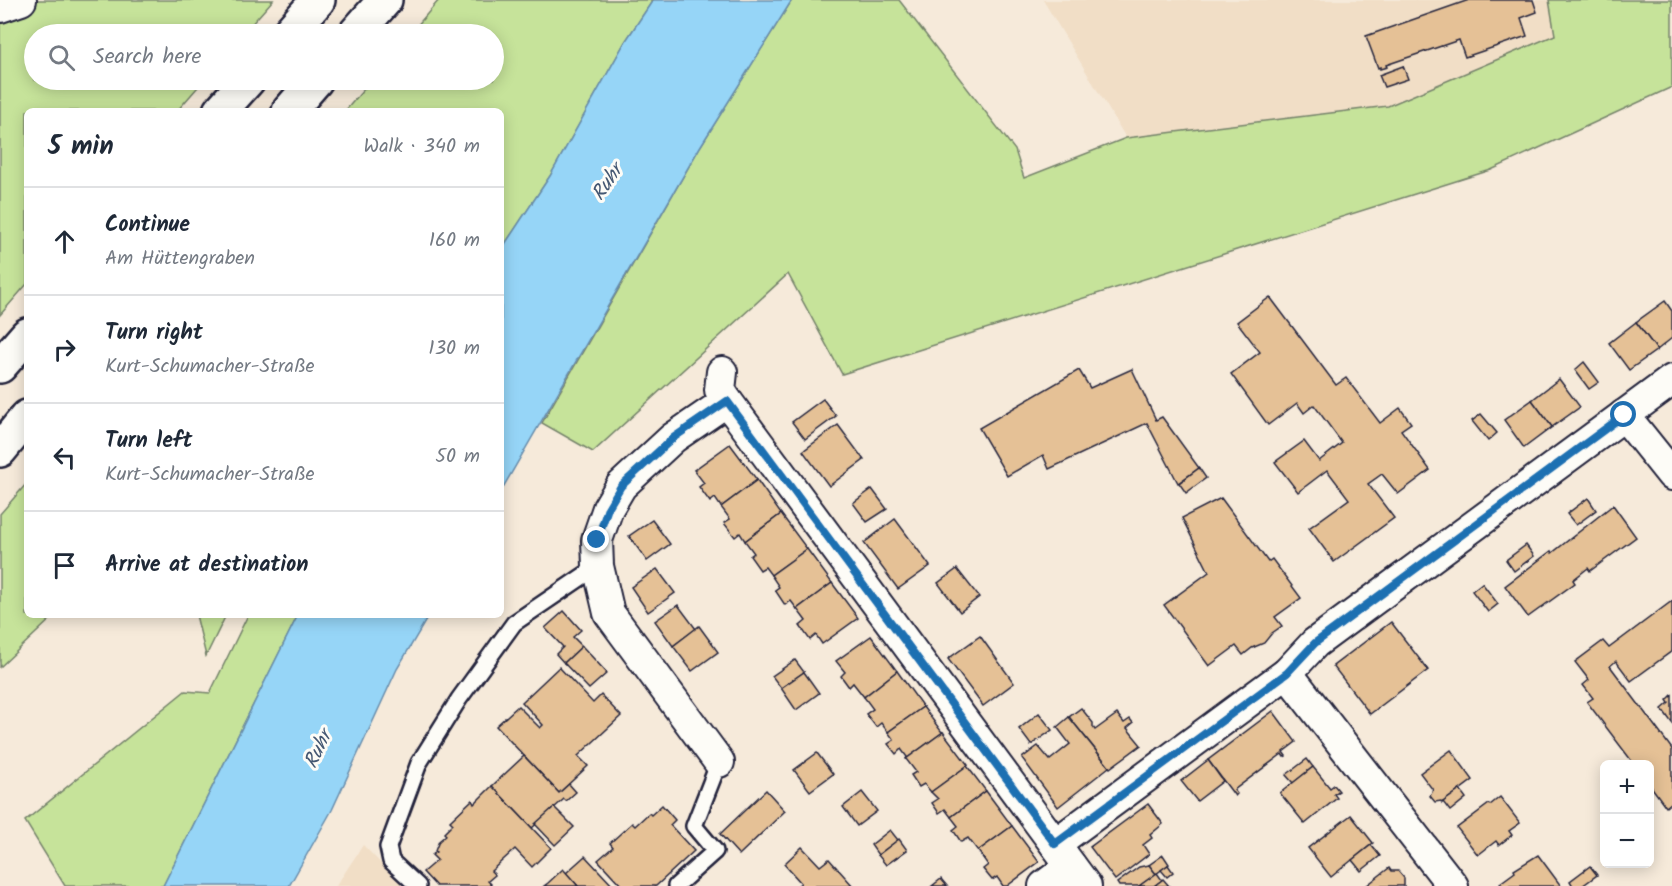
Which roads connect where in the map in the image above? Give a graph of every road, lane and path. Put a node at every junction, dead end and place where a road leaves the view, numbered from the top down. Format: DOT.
graph roads {
  1 [pos="21,0"];
  2 [pos="318,0"];
  3 [pos="385,0"];
  4 [pos="0,7"];
  5 [pos="297,24"];
  6 [pos="364,24"];
  7 [pos="239,90"];
  8 [pos="307,90"];
  9 [pos="223,108"];
  10 [pos="292,108"];
  11 [pos="24,338"];
  12 [pos="0,366"];
  13 [pos="723,372"];
  14 [pos="1672,380"];
  15 [pos="727,401"];
  16 [pos="1624,415"];
  17 [pos="24,421"];
  18 [pos="0,450"];
  19 [pos="1672,475"];
  20 [pos="598,566"];
  21 [pos="1287,673"];
  22 [pos="719,762"];
  23 [pos="1071,865"];
  24 [pos="418,886"];
  25 [pos="676,886"];
  26 [pos="1044,886"];
  27 [pos="1453,886"];
  1 -- 4 [label="street"];
  2 -- 5 [label="highway"];
  3 -- 6 [label="highway"];
  7 -- 9 [label="highway"];
  8 -- 10 [label="highway"];
  11 -- 12 [label="highway"];
  13 -- 15 [label="street"];
  14 -- 16 [label="street"];
  15 -- 20 [label="street"];
  15 -- 23 [label="street"];
  16 -- 19 [label="street"];
  16 -- 21 [label="street"];
  17 -- 18 [label="highway"];
  20 -- 22 [label="street"];
  20 -- 24 [label="lane"];
  21 -- 23 [label="street"];
  21 -- 27 [label="street"];
  22 -- 25 [label="lane"];
  23 -- 26 [label="street"];
}
